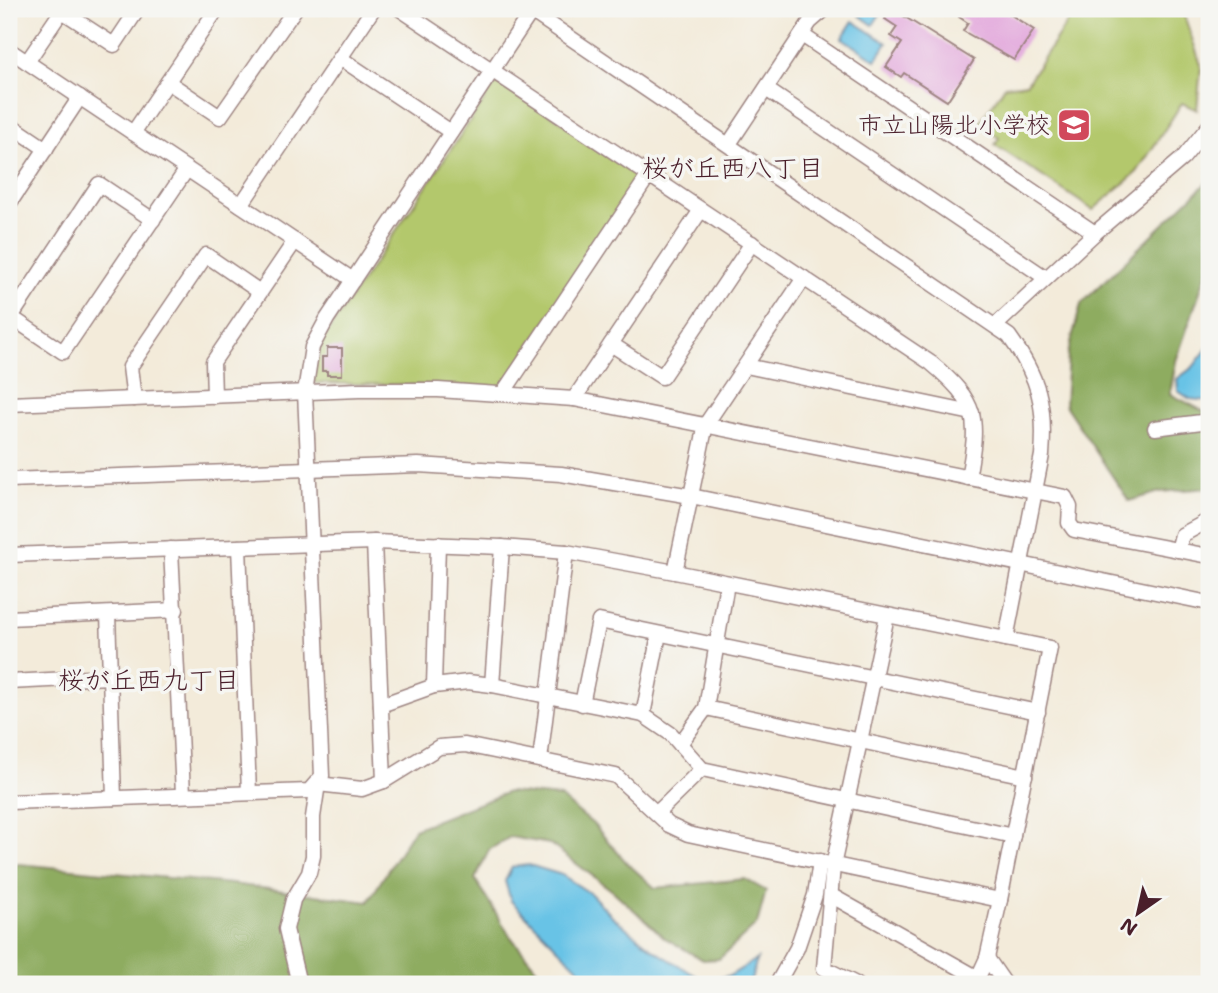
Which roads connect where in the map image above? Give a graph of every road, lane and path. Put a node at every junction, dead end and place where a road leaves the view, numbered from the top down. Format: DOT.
graph roads {
  1 [pos="138,9"];
  2 [pos="217,9"];
  3 [pos="295,9"];
  4 [pos="373,9"];
  5 [pos="400,9"];
  6 [pos="531,9"];
  7 [pos="825,9"];
  8 [pos="62,10"];
  9 [pos="802,35"];
  10 [pos="9,50"];
  11 [pos="340,58"];
  12 [pos="27,62"];
  13 [pos="493,69"];
  14 [pos="168,82"];
  15 [pos="766,89"];
  16 [pos="80,97"];
  17 [pos="9,124"];
  18 [pos="1209,125"];
  19 [pos="451,132"];
  20 [pos="134,133"];
  21 [pos="729,144"];
  22 [pos="46,149"];
  23 [pos="187,169"];
  24 [pos="649,175"];
  25 [pos="9,204"];
  26 [pos="241,205"];
  27 [pos="701,210"];
  28 [pos="153,220"];
  29 [pos="1095,233"];
  30 [pos="295,241"];
  31 [pos="752,243"];
  32 [pos="804,278"];
  33 [pos="1046,278"];
  34 [pos="353,280"];
  35 [pos="260,292"];
  36 [pos="10,318"];
  37 [pos="996,325"];
  38 [pos="611,344"];
  39 [pos="746,366"];
  40 [pos="305,392"];
  41 [pos="503,393"];
  42 [pos="214,396"];
  43 [pos="134,399"];
  44 [pos="574,399"];
  45 [pos="9,404"];
  46 [pos="972,413"];
  47 [pos="1209,421"];
  48 [pos="706,424"];
  49 [pos="1155,428"];
  50 [pos="309,467"];
  51 [pos="968,478"];
  52 [pos="9,480"];
  53 [pos="1035,491"];
  54 [pos="691,496"];
  55 [pos="1209,524"];
  56 [pos="374,542"];
  57 [pos="311,544"];
  58 [pos="438,544"];
  59 [pos="239,547"];
  60 [pos="502,547"];
  61 [pos="171,549"];
  62 [pos="1178,550"];
  63 [pos="566,552"];
  64 [pos="9,555"];
  65 [pos="1209,556"];
  66 [pos="1020,563"];
  67 [pos="675,572"];
  68 [pos="727,583"];
  69 [pos="1209,603"];
  70 [pos="176,610"];
  71 [pos="108,614"];
  72 [pos="887,616"];
  73 [pos="9,618"];
  74 [pos="659,634"];
  75 [pos="1006,639"];
  76 [pos="716,646"];
  77 [pos="109,677"];
  78 [pos="873,679"];
  79 [pos="9,682"];
  80 [pos="492,685"];
  81 [pos="434,686"];
  82 [pos="548,697"];
  83 [pos="582,704"];
  84 [pos="381,705"];
  85 [pos="706,708"];
  86 [pos="1038,712"];
  87 [pos="643,715"];
  88 [pos="860,741"];
  89 [pos="680,744"];
  90 [pos="540,760"];
  91 [pos="702,769"];
  92 [pos="1025,776"];
  93 [pos="384,781"];
  94 [pos="318,785"];
  95 [pos="249,792"];
  96 [pos="183,794"];
  97 [pos="114,798"];
  98 [pos="9,802"];
  99 [pos="847,802"];
  100 [pos="657,813"];
  101 [pos="1013,836"];
  102 [pos="827,864"];
  103 [pos="832,895"];
  104 [pos="1000,900"];
  105 [pos="987,958"];
  106 [pos="976,981"];
  107 [pos="183,984"];
  108 [pos="209,984"];
  109 [pos="299,984"];
  110 [pos="777,984"];
  111 [pos="856,984"];
  112 [pos="1005,984"];
  1 -- 8 [label="street"];
  2 -- 14 [label="street"];
  3 -- 14 [label="street"];
  4 -- 11 [label="street"];
  5 -- 13 [label="street"];
  6 -- 13 [label="street"];
  6 -- 21 [label="street"];
  7 -- 9 [label="street"];
  8 -- 12 [label="street"];
  9 -- 15 [label="street"];
  9 -- 29 [label="street"];
  10 -- 12 [label="street"];
  11 -- 19 [label="street"];
  11 -- 26 [label="street"];
  12 -- 16 [label="street"];
  13 -- 19 [label="street"];
  13 -- 24 [label="street"];
  14 -- 20 [label="street"];
  15 -- 21 [label="street"];
  15 -- 33 [label="street"];
  16 -- 20 [label="street"];
  16 -- 22 [label="street"];
  17 -- 22 [label="street"];
  18 -- 29 [label="street"];
  19 -- 34 [label="street"];
  20 -- 23 [label="street"];
  21 -- 37 [label="street"];
  22 -- 25 [label="street"];
  23 -- 26 [label="street"];
  23 -- 28 [label="street"];
  24 -- 27 [label="street"];
  24 -- 41 [label="street"];
  26 -- 30 [label="street"];
  27 -- 31 [label="street"];
  27 -- 38 [label="street"];
  28 -- 36 [label="street"];
  28 -- 36 [label="street"];
  29 -- 33 [label="street"];
  30 -- 34 [label="street"];
  30 -- 35 [label="street"];
  31 -- 32 [label="street"];
  31 -- 38 [label="street"];
  32 -- 39 [label="street"];
  32 -- 46 [label="street"];
  33 -- 37 [label="street"];
  34 -- 40 [label="street"];
  35 -- 42 [label="street"];
  35 -- 43 [label="street"];
  37 -- 53 [label="street"];
  38 -- 44 [label="street"];
  39 -- 46 [label="street"];
  39 -- 48 [label="street"];
  40 -- 41 [label="street"];
  40 -- 42 [label="street"];
  40 -- 50 [label="street"];
  41 -- 44 [label="street"];
  42 -- 43 [label="street"];
  43 -- 45 [label="street"];
  44 -- 48 [label="street"];
  46 -- 51 [label="street"];
  47 -- 49 [label="street"];
  48 -- 51 [label="street"];
  48 -- 54 [label="street"];
  50 -- 52 [label="street"];
  50 -- 54 [label="street"];
  50 -- 57 [label="street"];
  51 -- 53 [label="street"];
  53 -- 62 [label="street"];
  53 -- 66 [label="street"];
  54 -- 66 [label="street"];
  54 -- 67 [label="street"];
  55 -- 62 [label="street"];
  56 -- 57 [label="street"];
  56 -- 58 [label="street"];
  56 -- 84 [label="street"];
  57 -- 59 [label="street"];
  57 -- 94 [label="street"];
  58 -- 60 [label="street"];
  58 -- 81 [label="street"];
  59 -- 61 [label="street"];
  59 -- 95 [label="street"];
  60 -- 63 [label="street"];
  60 -- 80 [label="street"];
  61 -- 64 [label="street"];
  61 -- 70 [label="street"];
  62 -- 65 [label="street"];
  63 -- 67 [label="street"];
  63 -- 82 [label="street"];
  66 -- 69 [label="street"];
  66 -- 75 [label="street"];
  67 -- 68 [label="street"];
  68 -- 72 [label="street"];
  68 -- 76 [label="street"];
  70 -- 71 [label="street"];
  70 -- 96 [label="street"];
  71 -- 73 [label="street"];
  71 -- 77 [label="street"];
  72 -- 75 [label="street"];
  72 -- 78 [label="street"];
  74 -- 76 [label="street"];
  74 -- 83 [label="street"];
  74 -- 87 [label="street"];
  75 -- 86 [label="street"];
  76 -- 78 [label="street"];
  76 -- 85 [label="street"];
  77 -- 79 [label="street"];
  77 -- 97 [label="street"];
  78 -- 86 [label="street"];
  78 -- 88 [label="street"];
  80 -- 81 [label="street"];
  80 -- 82 [label="street"];
  81 -- 84 [label="street"];
  82 -- 83 [label="street"];
  82 -- 90 [label="street"];
  83 -- 87 [label="street"];
  84 -- 93 [label="street"];
  85 -- 88 [label="street"];
  85 -- 89 [label="street"];
  86 -- 92 [label="street"];
  87 -- 89 [label="street"];
  88 -- 92 [label="street"];
  88 -- 99 [label="street"];
  89 -- 91 [label="street"];
  90 -- 93 [label="street"];
  90 -- 100 [label="street"];
  91 -- 99 [label="street"];
  91 -- 100 [label="street"];
  92 -- 101 [label="street"];
  93 -- 94 [label="street"];
  94 -- 95 [label="street"];
  94 -- 109 [label="street"];
  95 -- 96 [label="street"];
  96 -- 97 [label="street"];
  97 -- 98 [label="street"];
  99 -- 101 [label="street"];
  99 -- 102 [label="street"];
  100 -- 102 [label="street"];
  101 -- 104 [label="street"];
  102 -- 103 [label="street"];
  102 -- 104 [label="street"];
  102 -- 110 [label="street"];
  103 -- 106 [label="street"];
  103 -- 111 [label="street"];
  104 -- 105 [label="street"];
  105 -- 106 [label="street"];
  105 -- 112 [label="street"];
  107 -- 108 [label="street"];
}
